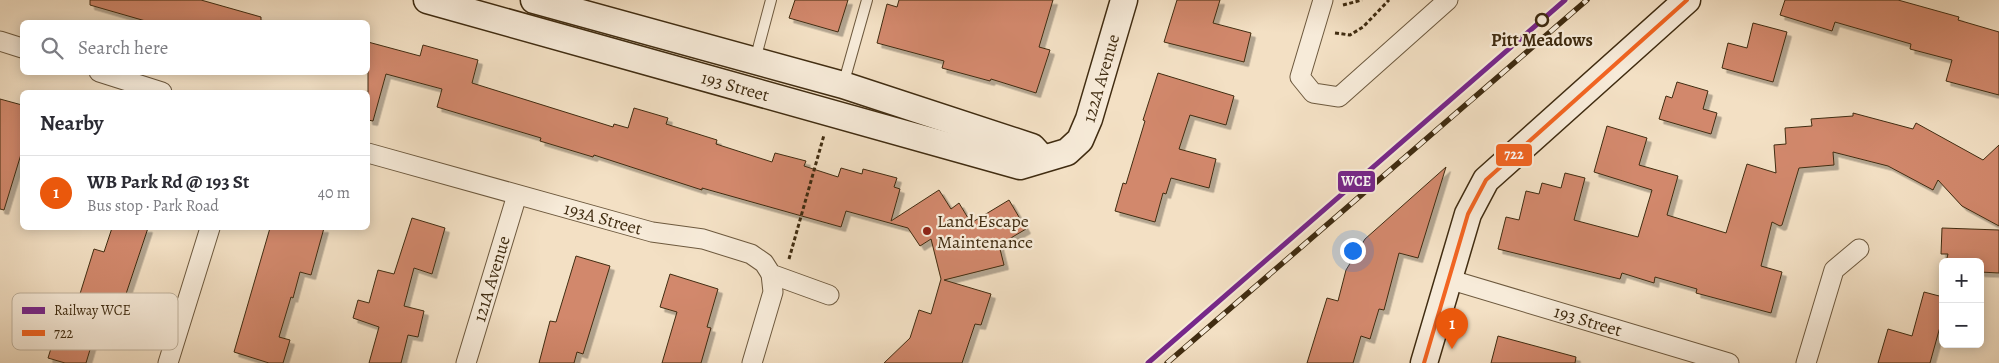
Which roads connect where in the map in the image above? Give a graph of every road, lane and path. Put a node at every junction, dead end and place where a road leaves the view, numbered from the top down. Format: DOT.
graph roads {
  1 [pos="427,0"];
  2 [pos="534,0"];
  3 [pos="772,0"];
  4 [pos="867,0"];
  5 [pos="1124,0"];
  6 [pos="1323,0"];
  7 [pos="1362,0"];
  8 [pos="1389,0"];
  9 [pos="1448,0"];
  10 [pos="1687,0"];
  11 [pos="1341,6"];
  12 [pos="1315,27"];
  13 [pos="0,41"];
  14 [pos="20,47"];
  15 [pos="754,61"];
  16 [pos="108,75"];
  17 [pos="843,86"];
  18 [pos="156,90"];
  19 [pos="830,113"];
  20 [pos="1067,152"];
  21 [pos="370,154"];
  22 [pos="1042,158"];
  23 [pos="517,195"];
  24 [pos="209,230"];
  25 [pos="1859,249"];
  26 [pos="778,276"];
  27 [pos="1448,279"];
  28 [pos="829,295"];
  29 [pos="178,331"];
  30 [pos="172,350"];
  31 [pos="168,363"];
  32 [pos="466,363"];
  33 [pos="752,363"];
  34 [pos="1424,363"];
  35 [pos="1729,363"];
  36 [pos="1806,363"];
  1 -- 19 [label="street, 193 Street"];
  2 -- 15 [label="street, 193 Street"];
  3 -- 15 [label="lane"];
  4 -- 17 [label="lane"];
  5 -- 20 [label="street, 122A Avenue"];
  6 -- 12 [label="street"];
  7 -- 11 [label="path"];
  8 -- 12 [label="path"];
  9 -- 12 [label="street"];
  10 -- 27 [label="street"];
  13 -- 14 [label="street"];
  15 -- 17 [label="street, 193 Street"];
  16 -- 18 [label="street"];
  17 -- 22 [label="street, 193 Street"];
  19 -- 22 [label="street, 193 Street"];
  19 -- 26 [label="path"];
  20 -- 22 [label="street, 193 Street"];
  21 -- 23 [label="street, 193A Street"];
  23 -- 26 [label="street, 193A Street"];
  23 -- 32 [label="street, 121A Avenue"];
  24 -- 29 [label="street"];
  25 -- 36 [label="street"];
  26 -- 28 [label="street, 193A Street"];
  26 -- 33 [label="street"];
  27 -- 34 [label="street"];
  27 -- 35 [label="street, 193 Street"];
  30 -- 31 [label="street"];
}
